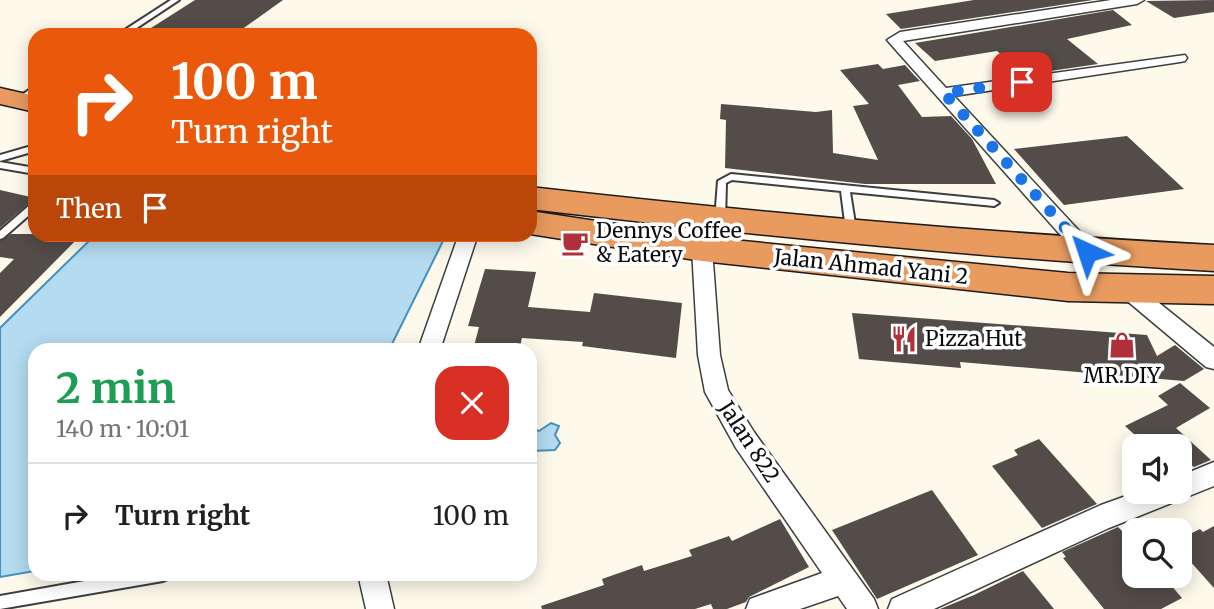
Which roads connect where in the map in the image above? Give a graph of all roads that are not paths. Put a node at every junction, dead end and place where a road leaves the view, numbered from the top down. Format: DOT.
graph roads {
  1 [pos="176,0"];
  2 [pos="1137,0"];
  3 [pos="132,28"];
  4 [pos="1180,58"];
  5 [pos="944,93"];
  6 [pos="18,102"];
  7 [pos="28,118"];
  8 [pos="28,150"];
  9 [pos="0,158"];
  10 [pos="0,165"];
  11 [pos="28,170"];
  12 [pos="845,188"];
  13 [pos="537,199"];
  14 [pos="994,203"];
  15 [pos="28,211"];
  16 [pos="720,220"];
  17 [pos="537,224"];
  18 [pos="850,230"];
  19 [pos="0,236"];
  20 [pos="466,242"];
  21 [pos="702,249"];
  22 [pos="1087,252"];
  23 [pos="1214,258"];
  24 [pos="1126,288"];
  25 [pos="1214,290"];
  26 [pos="431,343"];
  27 [pos="1214,360"];
  28 [pos="1214,474"];
  29 [pos="1192,483"];
  30 [pos="1138,504"];
  31 [pos="842,580"];
  32 [pos="124,581"];
  33 [pos="374,581"];
  34 [pos="0,603"];
  35 [pos="380,609"];
  36 [pos="760,609"];
  37 [pos="864,609"];
  38 [pos="902,609"];
  1 -- 3 [label="lane"];
  2 -- 5 [label="street"];
  4 -- 5 [label="street"];
  5 -- 22 [label="street"];
  6 -- 7 [label="highway"];
  8 -- 9 [label="lane"];
  10 -- 11 [label="lane"];
  12 -- 14 [label="lane"];
  12 -- 16 [label="lane"];
  12 -- 18 [label="lane"];
  13 -- 16 [label="highway, Jalan Ahmad Yani 2"];
  15 -- 19 [label="lane"];
  16 -- 18 [label="highway, Jalan Ahmad Yani 2"];
  17 -- 21 [label="highway, Jalan Ahmad Yani 2"];
  18 -- 22 [label="highway, Jalan Ahmad Yani 2"];
  20 -- 26 [label="street"];
  21 -- 24 [label="highway, Jalan Ahmad Yani 2"];
  21 -- 31 [label="street, Jalan 822"];
  22 -- 23 [label="highway, Jalan Ahmad Yani 2"];
  24 -- 25 [label="highway, Jalan Ahmad Yani 2"];
  24 -- 27 [label="street"];
  28 -- 29 [label="street"];
  30 -- 38 [label="street"];
  31 -- 36 [label="street"];
  31 -- 37 [label="street, Jalan 822"];
  32 -- 34 [label="lane"];
  33 -- 35 [label="street"];
}
